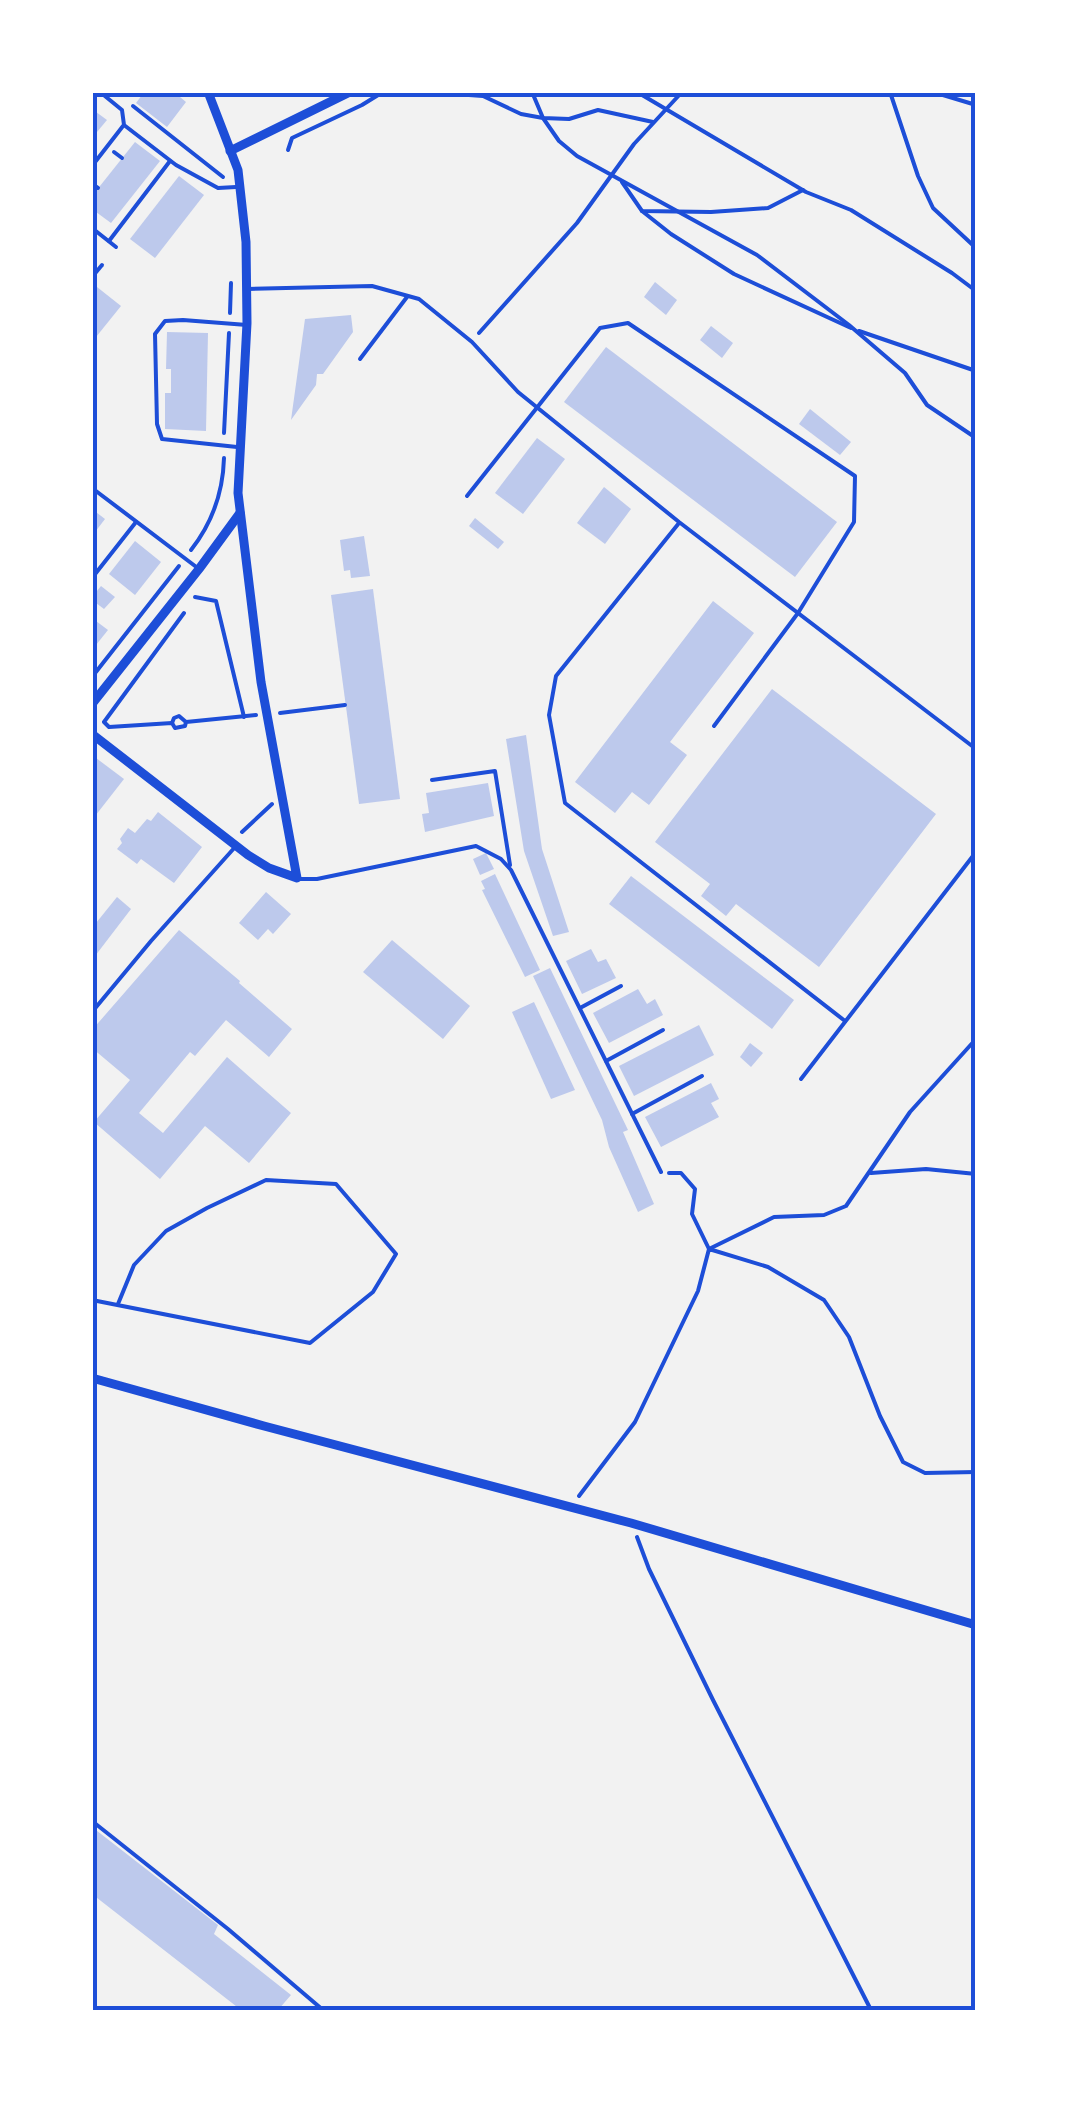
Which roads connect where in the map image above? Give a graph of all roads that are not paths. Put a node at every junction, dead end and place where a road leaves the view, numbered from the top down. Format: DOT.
graph roads {
  1 [pos="100,92"];
  2 [pos="208,92"];
  3 [pos="350,92"];
  4 [pos="124,125"];
  5 [pos="230,151"];
  6 [pos="170,161"];
  7 [pos="92,166"];
  8 [pos="240,187"];
  9 [pos="92,228"];
  10 [pos="109,241"];
  11 [pos="116,247"];
  12 [pos="247,289"];
  13 [pos="406,296"];
  14 [pos="247,325"];
  15 [pos="360,358"];
  16 [pos="536,406"];
  17 [pos="241,447"];
  18 [pos="92,488"];
  19 [pos="468,496"];
  20 [pos="240,513"];
  21 [pos="136,521"];
  22 [pos="680,522"];
  23 [pos="199,569"];
  24 [pos="92,578"];
  25 [pos="798,614"];
  26 [pos="92,704"];
  27 [pos="714,726"];
  28 [pos="92,734"];
  29 [pos="976,749"];
  30 [pos="432,780"];
  31 [pos="234,844"];
  32 [pos="976,852"];
  33 [pos="511,870"];
  34 [pos="297,878"];
  35 [pos="621,986"];
  36 [pos="580,1008"];
  37 [pos="92,1012"];
  38 [pos="845,1021"];
  39 [pos="663,1030"];
  40 [pos="606,1061"];
  41 [pos="702,1076"];
  42 [pos="800,1078"];
  43 [pos="632,1114"];
  44 [pos="661,1172"];
  45 [pos="92,1300"];
  46 [pos="118,1304"];
  47 [pos="92,1378"];
  48 [pos="976,1624"];
  49 [pos="92,1821"];
  50 [pos="323,2010"];
  1 -- 4 [label="lane"];
  2 -- 5 [label="street"];
  3 -- 5 [label="street"];
  4 -- 6 [label="lane"];
  4 -- 7 [label="lane"];
  5 -- 8 [label="street"];
  6 -- 8 [label="lane"];
  6 -- 10 [label="lane"];
  8 -- 12 [label="street"];
  9 -- 10 [label="lane"];
  10 -- 11 [label="lane"];
  12 -- 13 [label="lane"];
  12 -- 14 [label="street"];
  13 -- 15 [label="lane"];
  13 -- 16 [label="lane"];
  14 -- 17 [label="street"];
  14 -- 17 [label="lane"];
  16 -- 19 [label="lane"];
  16 -- 22 [label="lane"];
  16 -- 25 [label="lane"];
  17 -- 20 [label="street"];
  18 -- 21 [label="lane"];
  20 -- 23 [label="street"];
  20 -- 34 [label="street"];
  21 -- 23 [label="lane"];
  21 -- 24 [label="lane"];
  22 -- 25 [label="lane"];
  22 -- 38 [label="lane"];
  23 -- 26 [label="street"];
  25 -- 27 [label="lane"];
  25 -- 29 [label="lane"];
  28 -- 31 [label="street"];
  30 -- 33 [label="lane"];
  31 -- 34 [label="street"];
  31 -- 37 [label="lane"];
  32 -- 38 [label="lane"];
  33 -- 34 [label="lane"];
  33 -- 36 [label="lane"];
  35 -- 36 [label="lane"];
  36 -- 40 [label="lane"];
  38 -- 42 [label="lane"];
  39 -- 40 [label="lane"];
  40 -- 43 [label="lane"];
  41 -- 43 [label="lane"];
  43 -- 44 [label="lane"];
  45 -- 46 [label="lane"];
  46 -- 46 [label="lane"];
  47 -- 48 [label="street"];
  49 -- 50 [label="lane"];
}
